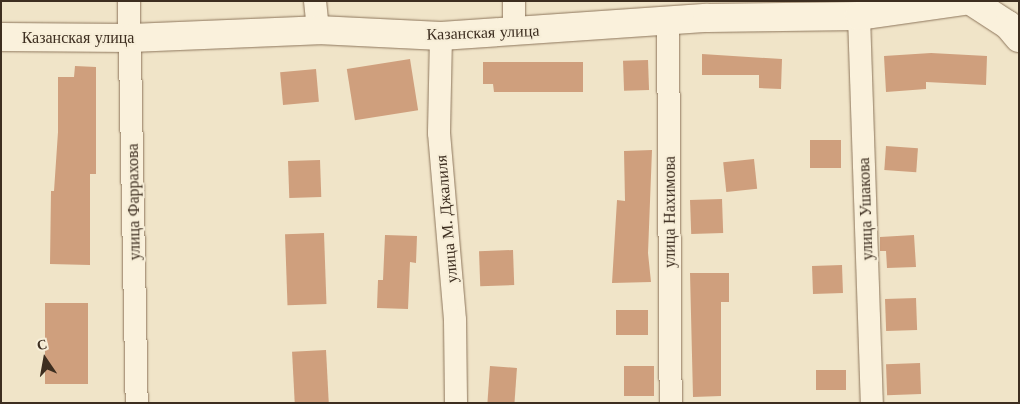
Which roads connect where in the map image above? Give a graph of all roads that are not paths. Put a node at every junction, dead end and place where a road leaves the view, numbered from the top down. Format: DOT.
graph roads {
  1 [pos="129,1"];
  2 [pos="315,1"];
  3 [pos="514,1"];
  4 [pos="963,1"];
  5 [pos="971,1"];
  6 [pos="707,10"];
  7 [pos="859,16"];
  8 [pos="668,20"];
  9 [pos="318,30"];
  10 [pos="514,32"];
  11 [pos="442,36"];
  12 [pos="1,37"];
  13 [pos="131,38"];
  14 [pos="1019,38"];
  15 [pos="137,403"];
  16 [pos="456,403"];
  17 [pos="671,403"];
  18 [pos="872,403"];
  1 -- 13 [label="street, улица Фаррахова"];
  2 -- 9 [label="street"];
  3 -- 10 [label="street"];
  4 -- 7 [label="street, Казанская улица"];
  5 -- 14 [label="street"];
  6 -- 7 [label="street, Казанская улица"];
  6 -- 8 [label="street, Казанская улица"];
  7 -- 18 [label="street, улица Ушакова"];
  8 -- 10 [label="street, Казанская улица"];
  8 -- 17 [label="street, улица Нахимова"];
  9 -- 11 [label="street, Казанская улица"];
  9 -- 13 [label="street, Казанская улица"];
  10 -- 11 [label="street, Казанская улица"];
  11 -- 16 [label="street, улица М. Джалиля"];
  12 -- 13 [label="street, Казанская улица"];
  13 -- 15 [label="street, улица Фаррахова"];
}
